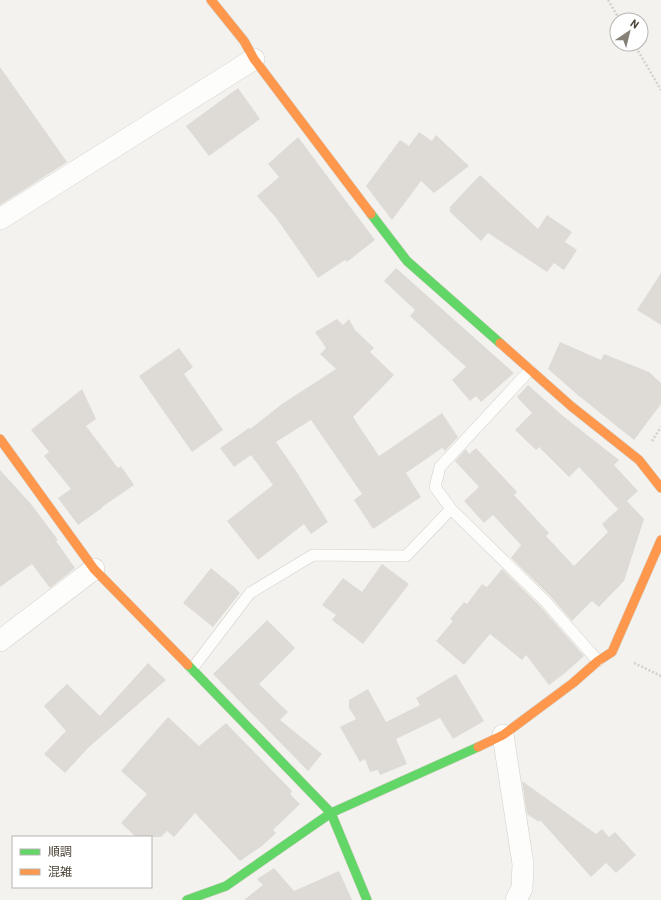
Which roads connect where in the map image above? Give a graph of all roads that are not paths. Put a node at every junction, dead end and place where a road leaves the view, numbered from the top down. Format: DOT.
graph roads {
  1 [pos="211,0"];
  2 [pos="254,59"];
  3 [pos="0,219"];
  4 [pos="530,370"];
  5 [pos="0,439"];
  6 [pos="661,488"];
  7 [pos="451,509"];
  8 [pos="661,540"];
  9 [pos="94,569"];
  10 [pos="0,641"];
  11 [pos="598,661"];
  12 [pos="192,669"];
  13 [pos="503,735"];
  14 [pos="331,813"];
  15 [pos="187,900"];
  16 [pos="367,900"];
  17 [pos="516,900"];
  1 -- 2 [label="street"];
  2 -- 3 [label="street"];
  2 -- 4 [label="street"];
  4 -- 6 [label="street"];
  4 -- 7 [label="lane"];
  5 -- 9 [label="street"];
  7 -- 11 [label="lane"];
  7 -- 12 [label="lane"];
  8 -- 11 [label="street"];
  9 -- 10 [label="street"];
  9 -- 12 [label="street"];
  11 -- 13 [label="street"];
  12 -- 14 [label="street"];
  13 -- 14 [label="street"];
  13 -- 17 [label="street"];
  14 -- 15 [label="street"];
  14 -- 16 [label="street"];
}
